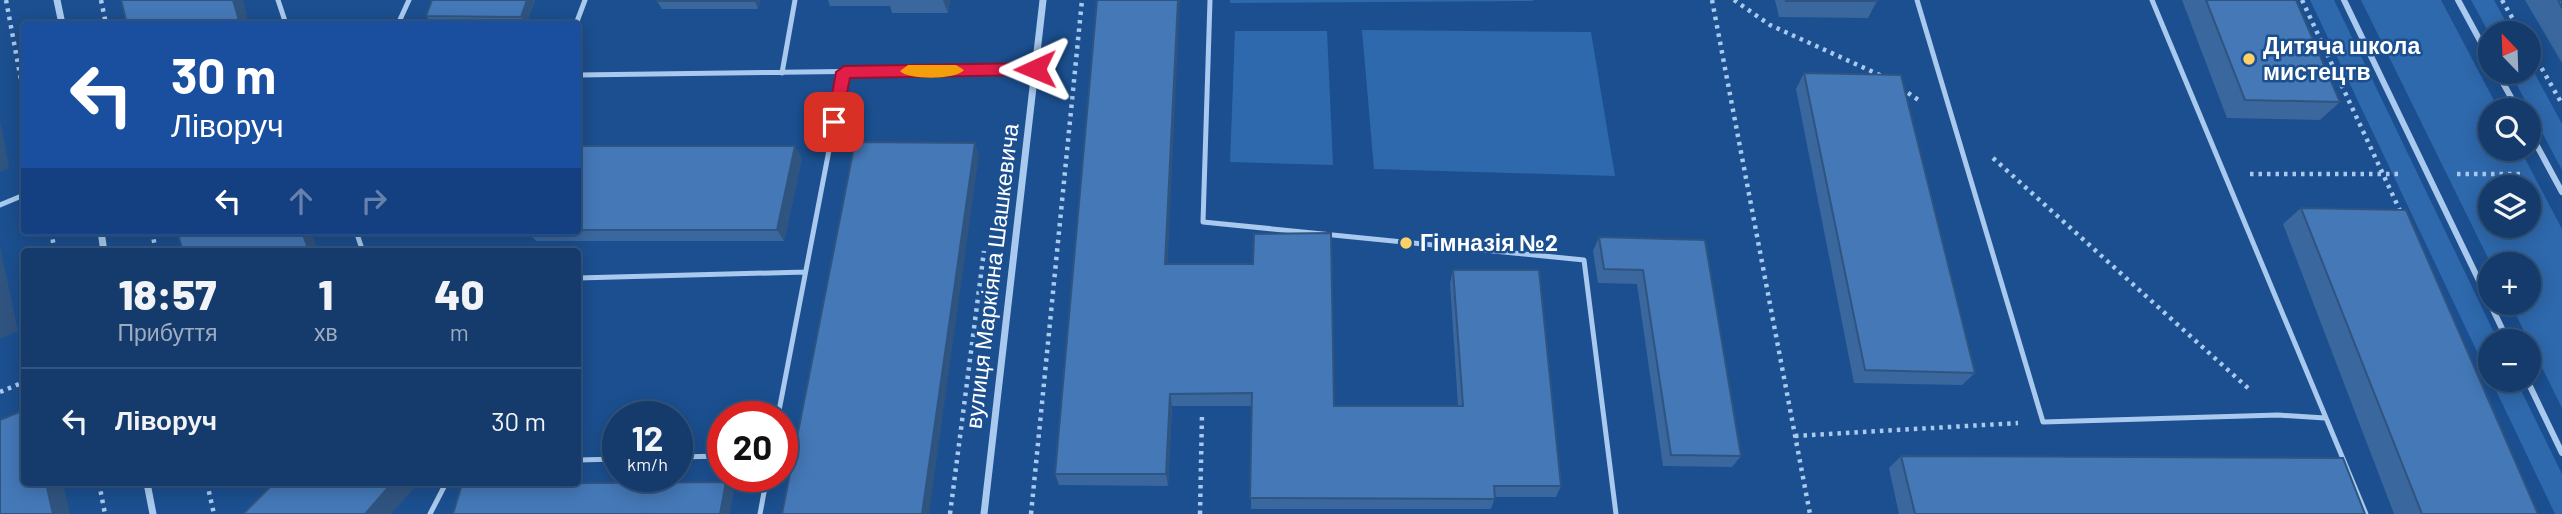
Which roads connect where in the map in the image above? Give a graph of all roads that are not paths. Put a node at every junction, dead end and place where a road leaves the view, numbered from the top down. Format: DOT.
graph roads {
  1 [pos="57,0"];
  2 [pos="278,0"];
  3 [pos="409,0"];
  4 [pos="585,0"];
  5 [pos="795,0"];
  6 [pos="1043,0"];
  7 [pos="1210,0"];
  8 [pos="1917,0"];
  9 [pos="2152,0"];
  10 [pos="2344,0"];
  11 [pos="2458,0"];
  12 [pos="61,21"];
  13 [pos="285,21"];
  14 [pos="399,21"];
  15 [pos="577,21"];
  16 [pos="2478,37"];
  17 [pos="1035,69"];
  18 [pos="844,72"];
  19 [pos="782,73"];
  20 [pos="581,75"];
  21 [pos="2541,153"];
  22 [pos="2562,192"];
  23 [pos="21,196"];
  24 [pos="0,205"];
  25 [pos="806,272"];
  26 [pos="581,278"];
  27 [pos="2502,329"];
  28 [pos="2533,392"];
  29 [pos="781,401"];
  30 [pos="2325,418"];
  31 [pos="2562,453"];
  32 [pos="602,459"];
  33 [pos="581,460"];
  34 [pos="148,486"];
  35 [pos="444,486"];
  36 [pos="764,492"];
  37 [pos="153,514"];
  38 [pos="430,514"];
  39 [pos="760,514"];
  40 [pos="984,514"];
  41 [pos="1616,514"];
  42 [pos="2366,514"];
  1 -- 12 [label="street"];
  2 -- 13 [label="lane"];
  3 -- 14 [label="lane"];
  4 -- 15 [label="lane"];
  5 -- 19 [label="lane"];
  6 -- 17 [label="street, вулиця Маркіяна Шашкевича"];
  7 -- 41 [label="lane"];
  8 -- 30 [label="lane"];
  9 -- 30 [label="lane"];
  10 -- 27 [label="street"];
  11 -- 16 [label="street"];
  17 -- 18 [label="lane"];
  17 -- 40 [label="street, вулиця Маркіяна Шашкевича"];
  18 -- 19 [label="lane"];
  18 -- 25 [label="lane"];
  19 -- 20 [label="lane"];
  21 -- 22 [label="street"];
  23 -- 24 [label="lane"];
  25 -- 26 [label="lane"];
  25 -- 29 [label="lane"];
  28 -- 31 [label="street"];
  30 -- 42 [label="lane"];
  32 -- 33 [label="lane"];
  34 -- 37 [label="street"];
  35 -- 38 [label="lane"];
  36 -- 39 [label="lane"];
}
